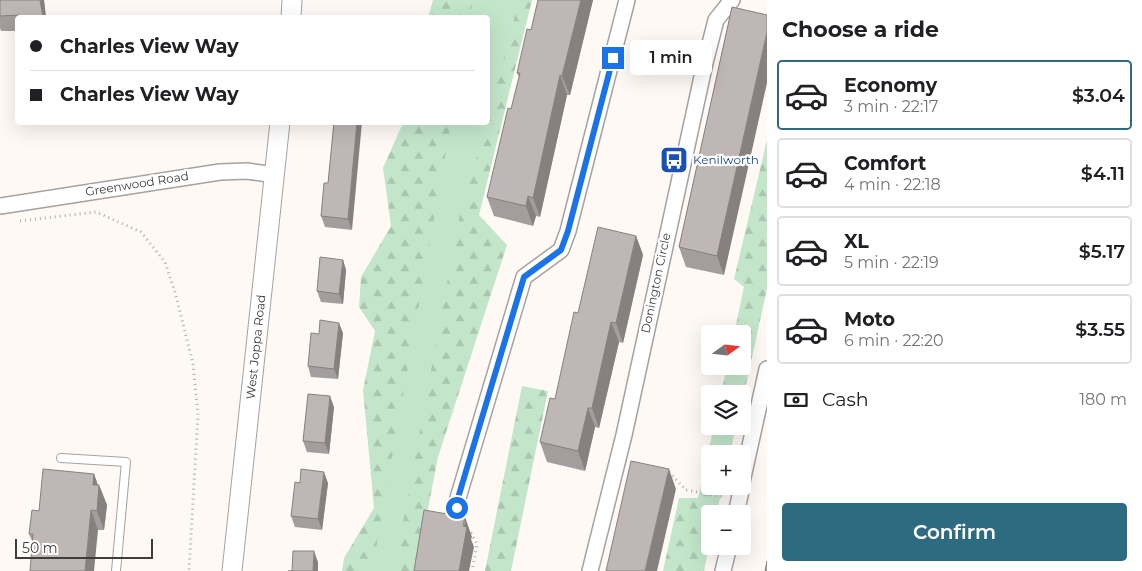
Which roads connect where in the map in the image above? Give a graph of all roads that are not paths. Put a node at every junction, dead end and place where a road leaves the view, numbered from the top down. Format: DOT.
graph roads {
  1 [pos="292,0"];
  2 [pos="628,0"];
  3 [pos="732,0"];
  4 [pos="291,15"];
  5 [pos="280,125"];
  6 [pos="275,175"];
  7 [pos="0,206"];
  8 [pos="767,369"];
  9 [pos="750,445"];
  10 [pos="61,458"];
  11 [pos="457,508"];
  12 [pos="727,555"];
  13 [pos="116,571"];
  14 [pos="232,571"];
  15 [pos="590,571"];
  16 [pos="723,571"];
  1 -- 4 [label="street"];
  2 -- 11 [label="street"];
  3 -- 15 [label="street, Donington Circle"];
  5 -- 6 [label="street, West Joppa Road"];
  6 -- 7 [label="street, Greenwood Road"];
  6 -- 14 [label="street, West Joppa Road"];
  8 -- 9 [label="street"];
  10 -- 13 [label="lane"];
  12 -- 16 [label="street"];
}
